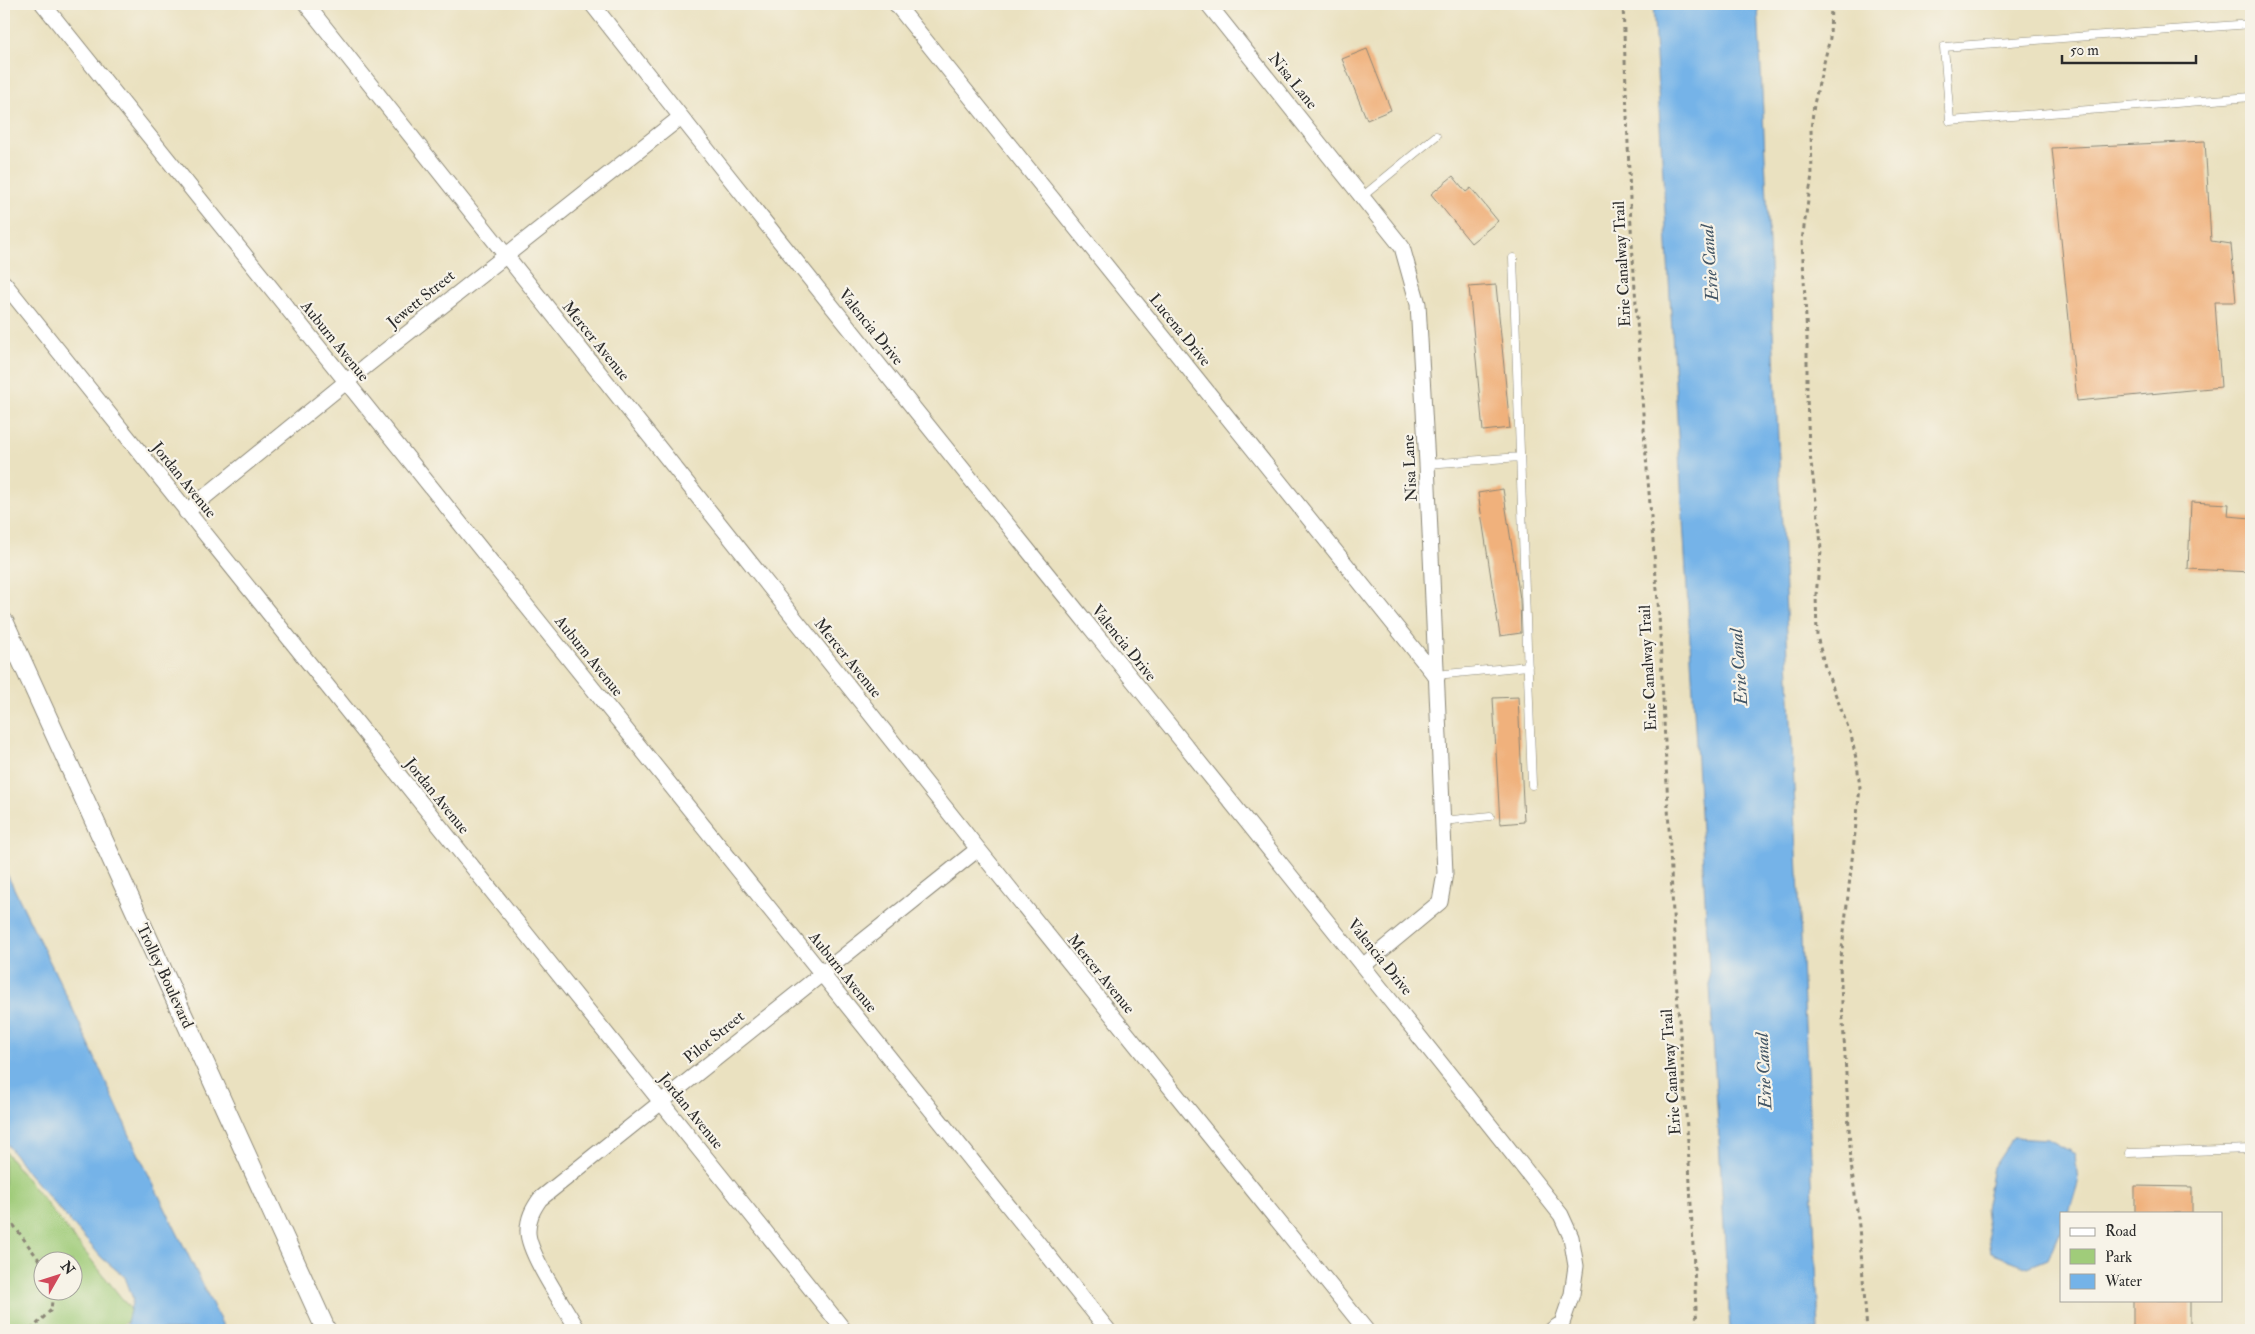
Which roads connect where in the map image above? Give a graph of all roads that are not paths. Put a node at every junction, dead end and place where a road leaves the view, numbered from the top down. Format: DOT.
graph roads {
  1 [pos="43,4"];
  2 [pos="306,4"];
  3 [pos="592,4"];
  4 [pos="896,4"];
  5 [pos="1208,4"];
  6 [pos="2251,24"];
  7 [pos="2251,97"];
  8 [pos="681,117"];
  9 [pos="1436,136"];
  10 [pos="1363,196"];
  11 [pos="505,255"];
  12 [pos="1513,258"];
  13 [pos="4,283"];
  14 [pos="346,382"];
  15 [pos="1520,457"];
  16 [pos="1427,464"];
  17 [pos="186,512"];
  18 [pos="4,622"];
  19 [pos="1528,666"];
  20 [pos="1437,676"];
  21 [pos="1532,785"];
  22 [pos="1490,816"];
  23 [pos="1443,821"];
  24 [pos="978,849"];
  25 [pos="1364,965"];
  26 [pos="822,973"];
  27 [pos="661,1102"];
  28 [pos="2251,1149"];
  29 [pos="2129,1153"];
  30 [pos="1557,1326"];
  31 [pos="326,1330"];
  32 [pos="578,1330"];
  33 [pos="844,1330"];
  34 [pos="1108,1330"];
  35 [pos="1366,1330"];
  1 -- 14 [label="street, Auburn Avenue"];
  2 -- 11 [label="street, Mercer Avenue"];
  3 -- 8 [label="street, Valencia Drive"];
  4 -- 20 [label="street, Lucena Drive"];
  5 -- 10 [label="street, Nisa Lane"];
  6 -- 7 [label="lane"];
  8 -- 11 [label="street, Jewett Street"];
  8 -- 25 [label="street, Valencia Drive"];
  9 -- 10 [label="lane"];
  10 -- 16 [label="street, Nisa Lane"];
  11 -- 14 [label="street, Jewett Street"];
  11 -- 24 [label="street, Mercer Avenue"];
  12 -- 15 [label="lane"];
  13 -- 17 [label="street, Jordan Avenue"];
  14 -- 17 [label="street, Jewett Street"];
  14 -- 26 [label="street, Auburn Avenue"];
  15 -- 16 [label="lane"];
  15 -- 19 [label="lane"];
  16 -- 20 [label="street, Nisa Lane"];
  17 -- 27 [label="street, Jordan Avenue"];
  18 -- 31 [label="street, Trolley Boulevard"];
  19 -- 20 [label="lane"];
  19 -- 21 [label="lane"];
  20 -- 23 [label="street, Nisa Lane"];
  22 -- 23 [label="lane"];
  23 -- 25 [label="street, Nisa Lane"];
  24 -- 26 [label="street, Pilot Street"];
  24 -- 35 [label="street, Mercer Avenue"];
  25 -- 30 [label="street, Valencia Drive"];
  26 -- 27 [label="street, Pilot Street"];
  26 -- 34 [label="street, Auburn Avenue"];
  27 -- 32 [label="street, Pilot Street"];
  27 -- 33 [label="street, Jordan Avenue"];
  28 -- 29 [label="lane"];
}
